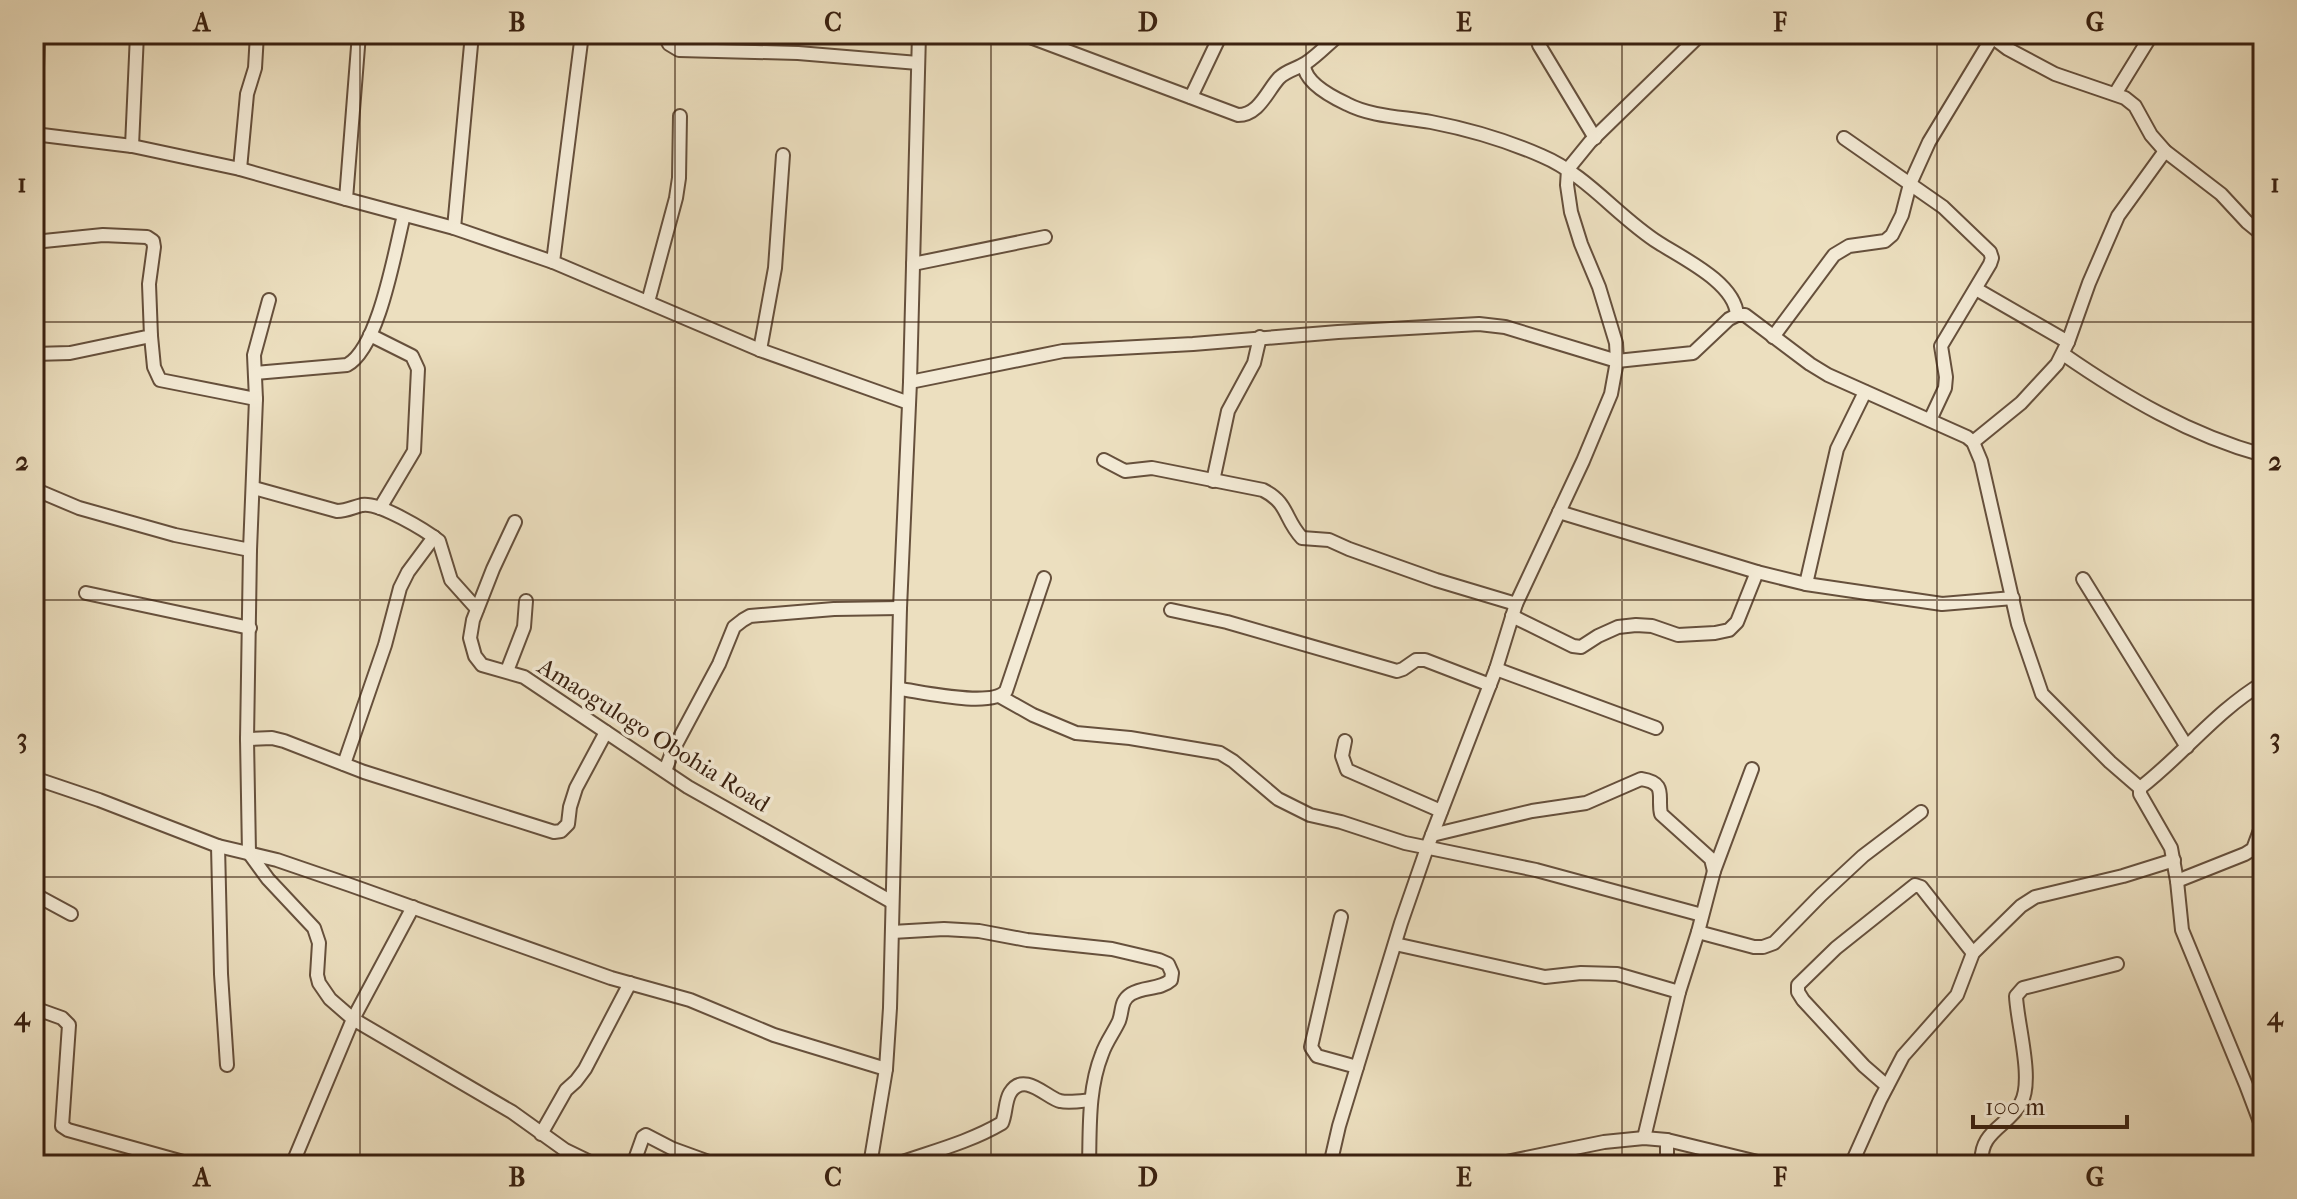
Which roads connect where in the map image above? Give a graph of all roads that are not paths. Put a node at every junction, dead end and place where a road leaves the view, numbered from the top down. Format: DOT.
graph roads {
  1 [pos="38,34"];
  2 [pos="137,34"];
  3 [pos="257,34"];
  4 [pos="359,34"];
  5 [pos="472,34"];
  6 [pos="582,34"];
  7 [pos="664,34"];
  8 [pos="919,34"];
  9 [pos="1022,34"];
  10 [pos="1221,34"];
  11 [pos="1340,34"];
  12 [pos="1536,34"];
  13 [pos="1701,34"];
  14 [pos="2152,34"];
  15 [pos="1990,36"];
  16 [pos="918,63"];
  17 [pos="1304,65"];
  18 [pos="2115,94"];
  19 [pos="1191,97"];
  20 [pos="680,116"];
  21 [pos="34,134"];
  22 [pos="1595,138"];
  23 [pos="1844,138"];
  24 [pos="132,146"];
  25 [pos="2165,151"];
  26 [pos="783,155"];
  27 [pos="240,169"];
  28 [pos="1568,169"];
  29 [pos="1910,184"];
  30 [pos="346,199"];
  31 [pos="404,215"];
  32 [pos="454,228"];
  33 [pos="2263,235"];
  34 [pos="1045,237"];
  35 [pos="34,242"];
  36 [pos="553,262"];
  37 [pos="913,264"];
  38 [pos="1976,289"];
  39 [pos="269,300"];
  40 [pos="648,302"];
  41 [pos="1737,315"];
  42 [pos="370,335"];
  43 [pos="151,336"];
  44 [pos="1260,337"];
  45 [pos="1773,337"];
  46 [pos="2065,348"];
  47 [pos="760,350"];
  48 [pos="34,354"];
  49 [pos="1617,361"];
  50 [pos="255,373"];
  51 [pos="910,382"];
  52 [pos="1865,392"];
  53 [pos="256,399"];
  54 [pos="909,403"];
  55 [pos="1930,420"];
  56 [pos="1973,442"];
  57 [pos="2263,455"];
  58 [pos="1104,460"];
  59 [pos="1213,481"];
  60 [pos="254,488"];
  61 [pos="34,489"];
  62 [pos="380,508"];
  63 [pos="1559,512"];
  64 [pos="515,522"];
  65 [pos="434,537"];
  66 [pos="250,550"];
  67 [pos="1757,572"];
  68 [pos="1044,578"];
  69 [pos="2083,579"];
  70 [pos="1806,584"];
  71 [pos="86,593"];
  72 [pos="2013,598"];
  73 [pos="526,601"];
  74 [pos="900,608"];
  75 [pos="477,609"];
  76 [pos="1171,610"];
  77 [pos="1514,610"];
  78 [pos="250,628"];
  79 [pos="1496,669"];
  80 [pos="507,671"];
  81 [pos="2263,683"];
  82 [pos="1490,685"];
  83 [pos="900,689"];
  84 [pos="1001,697"];
  85 [pos="1656,728"];
  86 [pos="606,732"];
  87 [pos="247,739"];
  88 [pos="1345,741"];
  89 [pos="2187,747"];
  90 [pos="344,764"];
  91 [pos="1752,769"];
  92 [pos="665,771"];
  93 [pos="34,778"];
  94 [pos="2140,788"];
  95 [pos="1441,811"];
  96 [pos="1921,812"];
  97 [pos="2263,822"];
  98 [pos="1432,835"];
  99 [pos="218,846"];
  100 [pos="1427,848"];
  101 [pos="249,853"];
  102 [pos="2174,860"];
  103 [pos="1714,871"];
  104 [pos="2177,881"];
  105 [pos="34,894"];
  106 [pos="892,902"];
  107 [pos="413,907"];
  108 [pos="71,914"];
  109 [pos="1702,915"];
  110 [pos="1341,917"];
  111 [pos="892,932"];
  112 [pos="1698,932"];
  113 [pos="1395,944"];
  114 [pos="1973,953"];
  115 [pos="2117,964"];
  116 [pos="630,983"];
  117 [pos="1679,992"];
  118 [pos="34,1008"];
  119 [pos="353,1019"];
  120 [pos="227,1065"];
  121 [pos="1357,1067"];
  122 [pos="886,1069"];
  123 [pos="1887,1086"];
  124 [pos="1091,1100"];
  125 [pos="2263,1130"];
  126 [pos="541,1134"];
  127 [pos="1644,1138"];
  128 [pos="1667,1140"];
  129 [pos="565,1150"];
  130 [pos="1556,1150"];
  131 [pos="194,1165"];
  132 [pos="292,1165"];
  133 [pos="561,1165"];
  134 [pos="596,1165"];
  135 [pos="633,1165"];
  136 [pos="717,1165"];
  137 [pos="870,1165"];
  138 [pos="894,1165"];
  139 [pos="1089,1165"];
  140 [pos="1330,1165"];
  141 [pos="1492,1165"];
  142 [pos="1556,1165"];
  143 [pos="1667,1165"];
  144 [pos="1770,1165"];
  145 [pos="1851,1165"];
  146 [pos="1982,1165"];
  1 -- 21 [label="street"];
  2 -- 24 [label="street"];
  3 -- 27 [label="street"];
  4 -- 30 [label="street"];
  5 -- 32 [label="street"];
  6 -- 36 [label="street"];
  7 -- 16 [label="street"];
  8 -- 16 [label="street"];
  9 -- 19 [label="street"];
  10 -- 19 [label="street"];
  11 -- 17 [label="street"];
  12 -- 22 [label="street"];
  13 -- 22 [label="street"];
  14 -- 18 [label="street"];
  15 -- 18 [label="street"];
  15 -- 29 [label="street"];
  16 -- 37 [label="street"];
  17 -- 19 [label="street"];
  17 -- 28 [label="street"];
  18 -- 25 [label="street"];
  20 -- 40 [label="street"];
  21 -- 24 [label="street"];
  22 -- 28 [label="street"];
  23 -- 29 [label="street"];
  24 -- 27 [label="street"];
  25 -- 33 [label="street"];
  25 -- 46 [label="street"];
  26 -- 47 [label="street"];
  27 -- 30 [label="street"];
  28 -- 41 [label="street"];
  28 -- 49 [label="street"];
  29 -- 38 [label="street"];
  29 -- 45 [label="street"];
  30 -- 31 [label="street"];
  31 -- 32 [label="street"];
  31 -- 42 [label="street"];
  32 -- 36 [label="street"];
  34 -- 37 [label="street"];
  35 -- 43 [label="street"];
  36 -- 40 [label="street"];
  37 -- 51 [label="street"];
  38 -- 46 [label="street"];
  38 -- 55 [label="street"];
  39 -- 50 [label="street"];
  40 -- 47 [label="street"];
  41 -- 45 [label="street"];
  41 -- 49 [label="street"];
  42 -- 50 [label="street"];
  42 -- 62 [label="street"];
  43 -- 48 [label="street"];
  43 -- 53 [label="street"];
  44 -- 49 [label="street"];
  44 -- 51 [label="street"];
  44 -- 59 [label="street"];
  45 -- 52 [label="street"];
  46 -- 56 [label="street"];
  46 -- 57 [label="street"];
  47 -- 54 [label="street"];
  49 -- 63 [label="street"];
  50 -- 53 [label="street"];
  51 -- 54 [label="street"];
  52 -- 55 [label="street"];
  52 -- 70 [label="street"];
  53 -- 60 [label="street"];
  54 -- 74 [label="street"];
  55 -- 56 [label="street"];
  56 -- 72 [label="street"];
  58 -- 59 [label="street"];
  59 -- 77 [label="street"];
  60 -- 62 [label="street"];
  60 -- 66 [label="street"];
  61 -- 66 [label="street"];
  62 -- 65 [label="street"];
  63 -- 67 [label="street"];
  63 -- 77 [label="street"];
  64 -- 75 [label="street, Amaogulogo Obohia Road"];
  65 -- 75 [label="street"];
  65 -- 90 [label="street"];
  66 -- 78 [label="street"];
  67 -- 70 [label="street"];
  67 -- 77 [label="street"];
  68 -- 84 [label="street"];
  69 -- 89 [label="street"];
  70 -- 72 [label="street"];
  71 -- 78 [label="street"];
  72 -- 94 [label="street"];
  73 -- 80 [label="street"];
  74 -- 83 [label="street"];
  74 -- 92 [label="street"];
  75 -- 80 [label="street, Amaogulogo Obohia Road"];
  76 -- 82 [label="street"];
  77 -- 79 [label="street"];
  78 -- 87 [label="street"];
  79 -- 82 [label="street"];
  79 -- 85 [label="street"];
  80 -- 86 [label="street, Amaogulogo Obohia Road"];
  81 -- 89 [label="street"];
  82 -- 95 [label="street"];
  83 -- 84 [label="street"];
  83 -- 106 [label="street"];
  84 -- 100 [label="street"];
  86 -- 90 [label="street"];
  86 -- 92 [label="street, Amaogulogo Obohia Road"];
  87 -- 90 [label="street"];
  87 -- 101 [label="street"];
  88 -- 95 [label="street"];
  89 -- 94 [label="street"];
  91 -- 103 [label="street"];
  92 -- 106 [label="street, Amaogulogo Obohia Road"];
  93 -- 99 [label="street"];
  94 -- 102 [label="street"];
  95 -- 98 [label="street"];
  96 -- 112 [label="street"];
  97 -- 104 [label="street"];
  98 -- 100 [label="street"];
  98 -- 103 [label="street"];
  99 -- 101 [label="street"];
  99 -- 120 [label="street"];
  100 -- 109 [label="street"];
  100 -- 113 [label="street"];
  101 -- 107 [label="street"];
  101 -- 119 [label="street"];
  102 -- 104 [label="street"];
  102 -- 114 [label="street"];
  103 -- 109 [label="street"];
  104 -- 125 [label="street"];
  105 -- 108 [label="street"];
  106 -- 111 [label="street"];
  107 -- 116 [label="street"];
  107 -- 119 [label="street"];
  109 -- 112 [label="street"];
  110 -- 121 [label="street"];
  111 -- 122 [label="street"];
  111 -- 124 [label="street"];
  112 -- 117 [label="street"];
  113 -- 117 [label="street"];
  113 -- 121 [label="street"];
  114 -- 123 [label="street"];
  114 -- 123 [label="street"];
  115 -- 146 [label="street"];
  116 -- 122 [label="street"];
  116 -- 126 [label="street"];
  117 -- 127 [label="street"];
  118 -- 131 [label="street"];
  119 -- 126 [label="street"];
  119 -- 132 [label="street"];
  121 -- 140 [label="street"];
  122 -- 137 [label="street"];
  123 -- 145 [label="street"];
  124 -- 138 [label="street"];
  124 -- 139 [label="street"];
  126 -- 129 [label="street"];
  127 -- 128 [label="street"];
  127 -- 130 [label="street"];
  128 -- 143 [label="street"];
  128 -- 144 [label="street"];
  129 -- 133 [label="street"];
  129 -- 134 [label="street"];
  130 -- 141 [label="street"];
  130 -- 142 [label="street"];
  135 -- 136 [label="street"];
}
